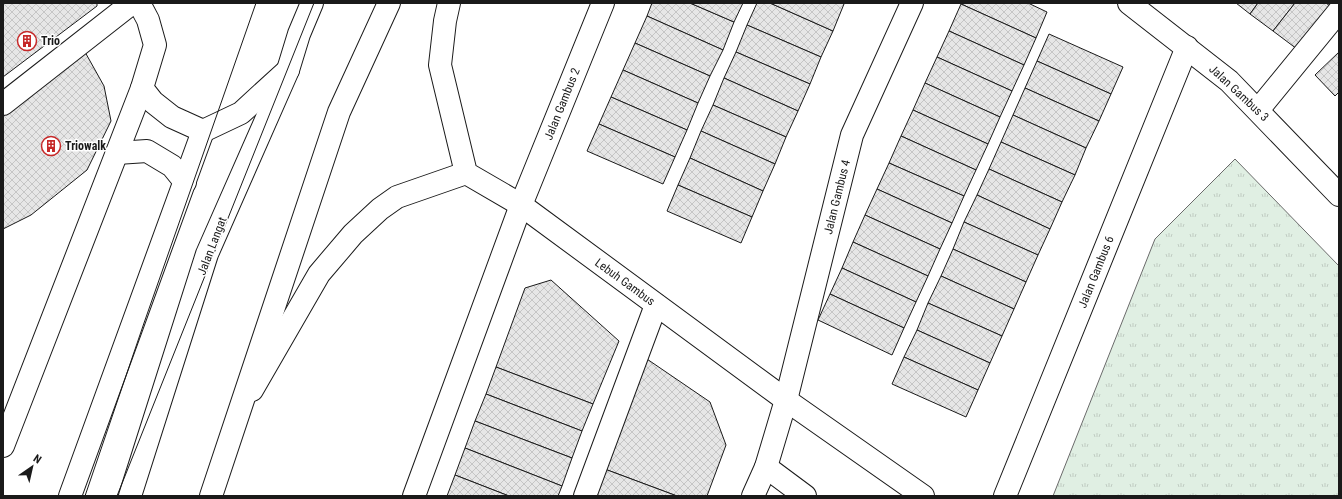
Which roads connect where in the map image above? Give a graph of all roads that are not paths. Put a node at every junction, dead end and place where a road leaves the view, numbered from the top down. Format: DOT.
graph roads {
  1 [pos="132,3"];
  2 [pos="139,3"];
  3 [pos="312,3"];
  4 [pos="389,3"];
  5 [pos="449,3"];
  6 [pos="603,3"];
  7 [pos="912,3"];
  8 [pos="1129,3"];
  9 [pos="1339,11"];
  10 [pos="1187,47"];
  11 [pos="288,70"];
  12 [pos="142,88"];
  13 [pos="3,104"];
  14 [pos="1258,110"];
  15 [pos="203,132"];
  16 [pos="117,152"];
  17 [pos="466,173"];
  18 [pos="185,182"];
  19 [pos="1339,195"];
  20 [pos="521,205"];
  21 [pos="656,305"];
  22 [pos="786,400"];
  23 [pos="240,409"];
  24 [pos="3,446"];
  25 [pos="766,467"];
  26 [pos="70,496"];
  27 [pos="130,496"];
  28 [pos="211,496"];
  29 [pos="414,496"];
  30 [pos="585,496"];
  31 [pos="753,496"];
  32 [pos="805,496"];
  33 [pos="923,496"];
  34 [pos="1005,496"];
  1 -- 13 [label="main road"];
  2 -- 12 [label="main road"];
  3 -- 11 [label="main road, Jalan Langat"];
  4 -- 23 [label="main road"];
  5 -- 17 [label="main road"];
  6 -- 20 [label="main road, Jalan Gambus 2"];
  7 -- 22 [label="main road, Jalan Gambus 4"];
  8 -- 10 [label="main road, Jalan Gambus 3"];
  9 -- 14 [label="main road"];
  10 -- 14 [label="main road, Jalan Gambus 3"];
  10 -- 34 [label="main road, Jalan Gambus 6"];
  11 -- 15 [label="main road"];
  11 -- 27 [label="main road, Jalan Langat"];
  12 -- 15 [label="main road"];
  12 -- 16 [label="main road"];
  14 -- 19 [label="main road, Jalan Gambus 3"];
  15 -- 18 [label="main road"];
  16 -- 18 [label="main road"];
  16 -- 24 [label="main road"];
  17 -- 20 [label="main road, Lebuh Gambus"];
  17 -- 23 [label="main road"];
  18 -- 26 [label="main road"];
  20 -- 21 [label="main road, Lebuh Gambus"];
  20 -- 29 [label="main road, Jalan Gambus 2"];
  21 -- 22 [label="main road, Lebuh Gambus"];
  21 -- 30 [label="main road"];
  22 -- 25 [label="main road, Jalan Gambus 4"];
  22 -- 33 [label="main road, Lebuh Gambus"];
  23 -- 28 [label="main road"];
  25 -- 31 [label="main road, Jalan Gambus 4"];
  25 -- 32 [label="main road"];
}
